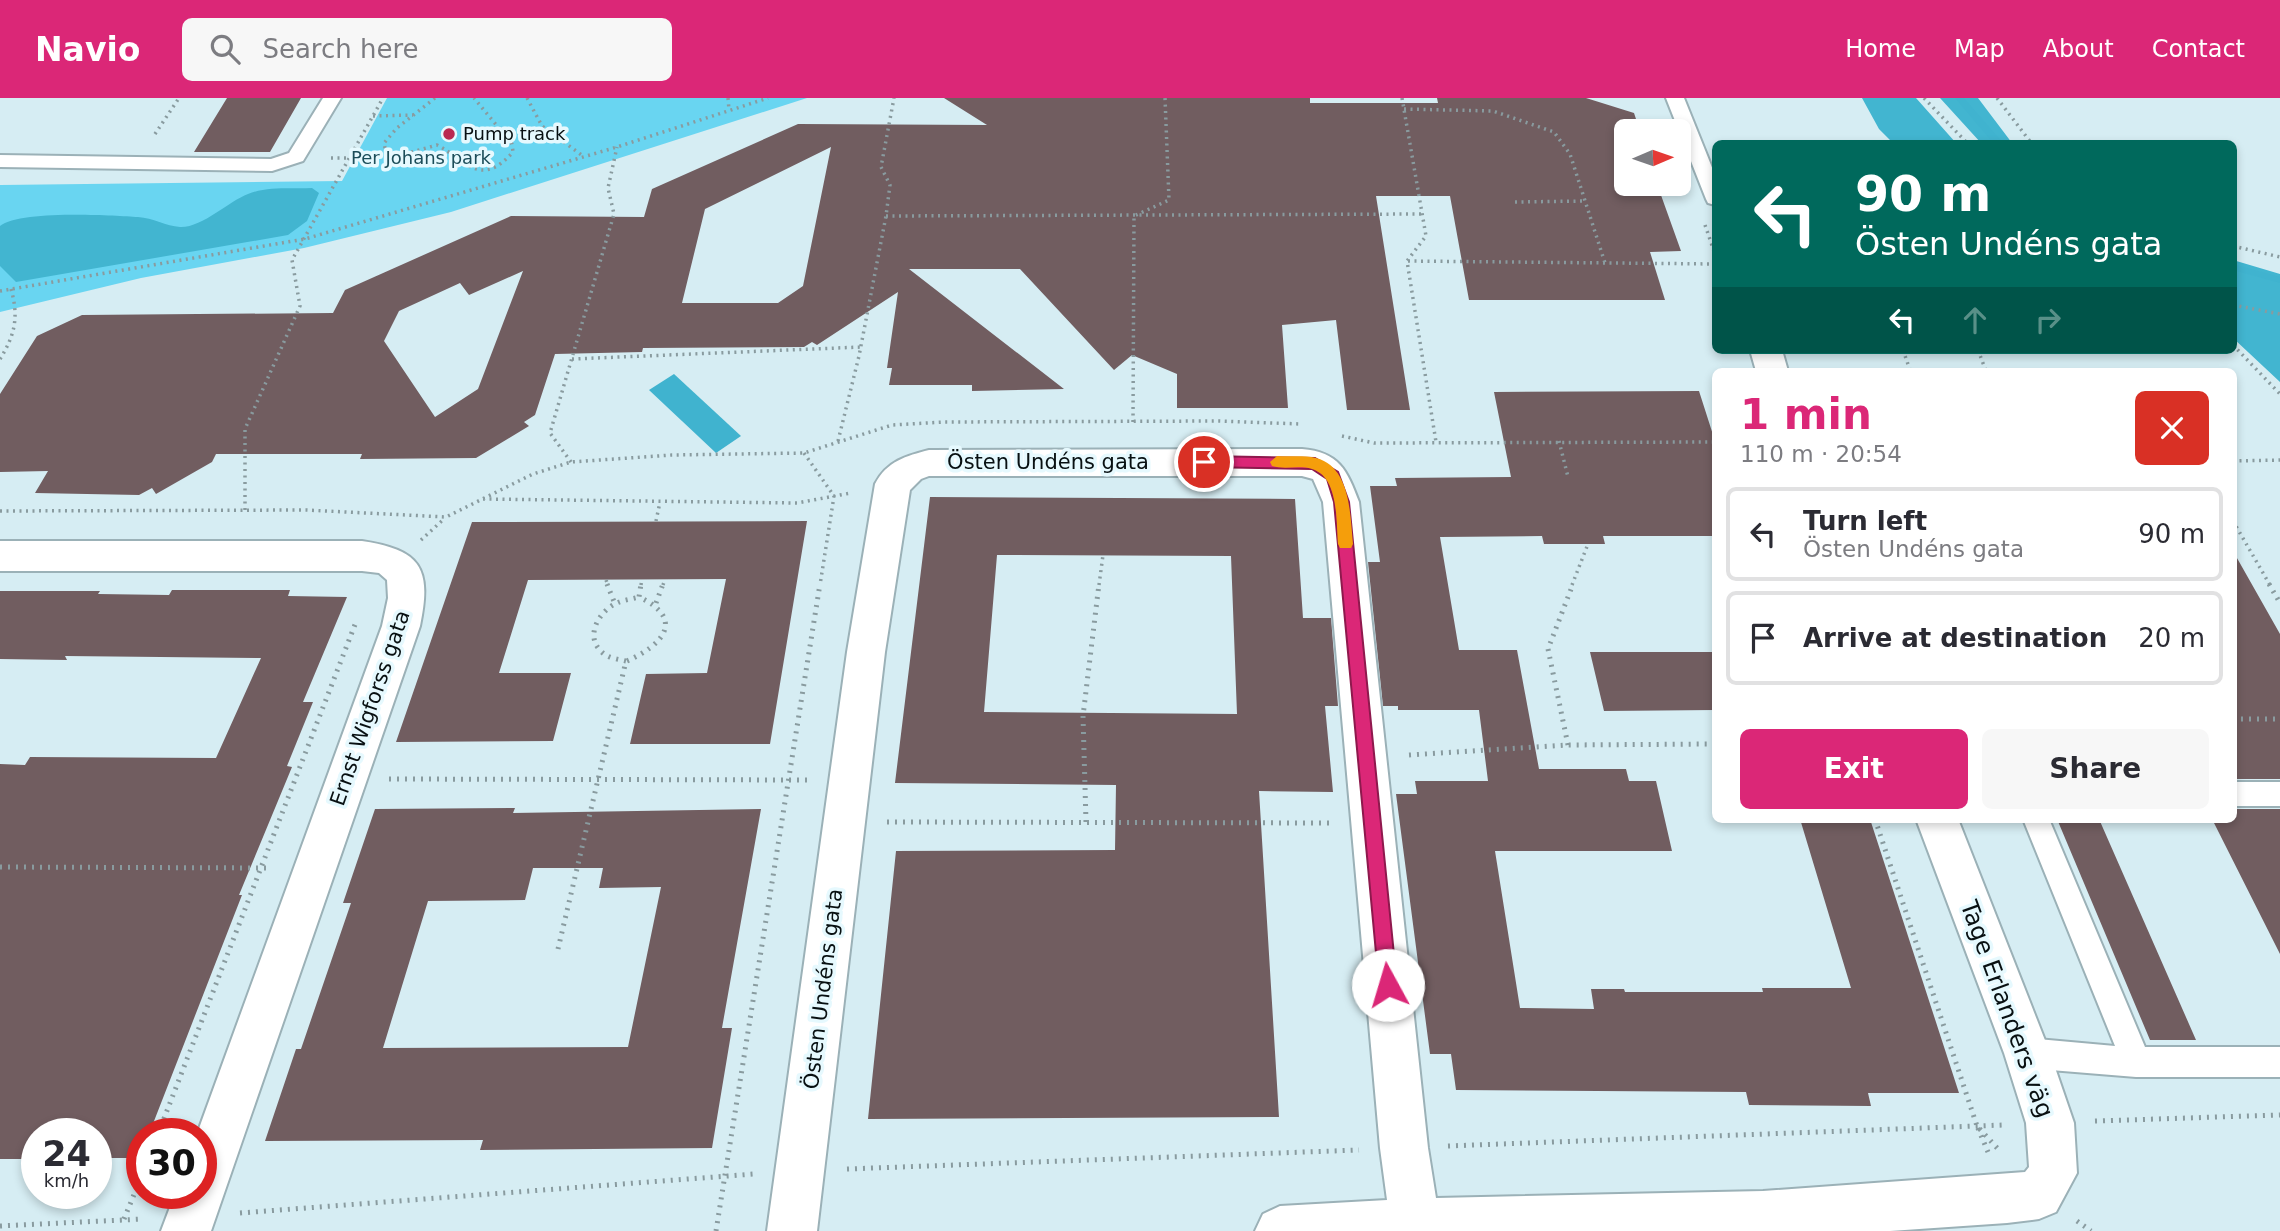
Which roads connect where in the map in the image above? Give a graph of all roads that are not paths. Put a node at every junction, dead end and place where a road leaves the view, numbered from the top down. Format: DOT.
graph roads {
  1 [pos="332,98"];
  2 [pos="1675,98"];
  3 [pos="0,161"];
  4 [pos="1712,191"];
  5 [pos="0,556"];
  6 [pos="2237,794"];
  7 [pos="2279,796"];
  8 [pos="1939,823"];
  9 [pos="2038,823"];
  10 [pos="2027,1053"];
  11 [pos="2136,1062"];
  12 [pos="2280,1062"];
  13 [pos="217,1143"];
  14 [pos="1415,1223"];
  15 [pos="792,1231"];
  16 [pos="1280,1231"];
  1 -- 3 [label="lane"];
  2 -- 4 [label="lane"];
  5 -- 13 [label="street, Ernst Wigforss gata"];
  6 -- 7 [label="lane"];
  8 -- 10 [label="street, Tage Erlanders väg"];
  9 -- 11 [label="lane"];
  10 -- 11 [label="lane"];
  10 -- 14 [label="street, Tage Erlanders väg"];
  11 -- 12 [label="lane"];
  14 -- 15 [label="street, Östen Undéns gata"];
  14 -- 16 [label="street, Tage Erlanders väg"];
}
